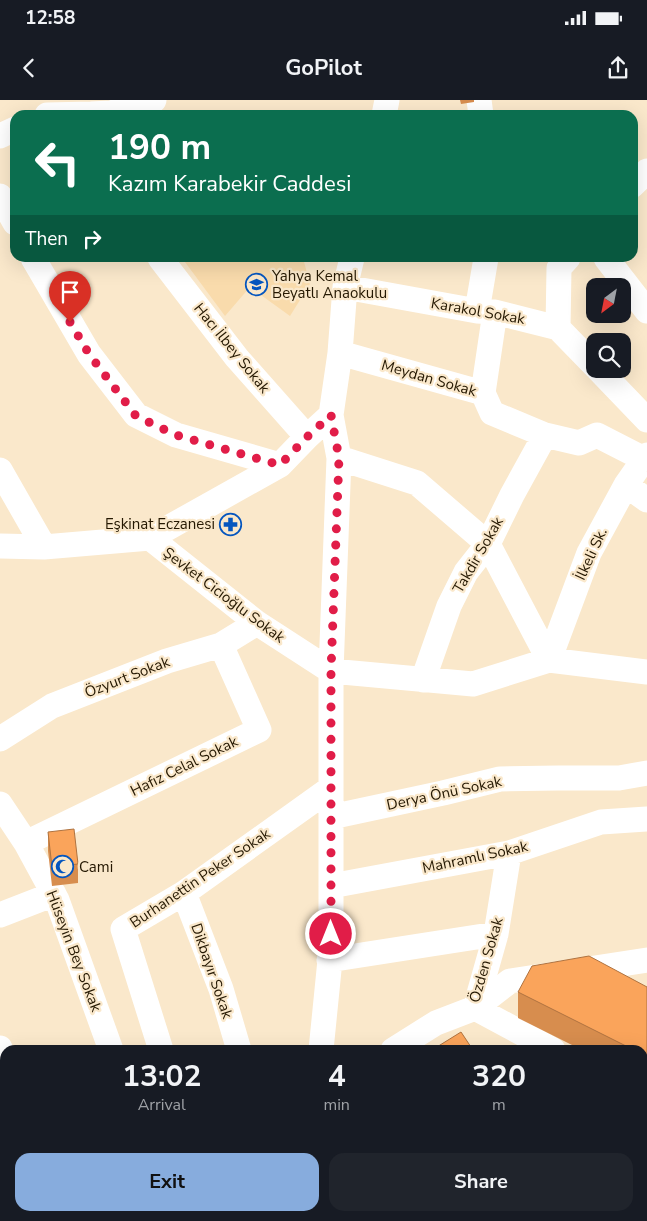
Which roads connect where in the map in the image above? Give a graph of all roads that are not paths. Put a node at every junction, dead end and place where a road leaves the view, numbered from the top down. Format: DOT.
graph roads {
  1 [pos="36,100"];
  2 [pos="154,100"];
  3 [pos="44,110"];
  4 [pos="102,110"];
  5 [pos="647,171"];
  6 [pos="638,180"];
  7 [pos="0,196"];
  8 [pos="10,214"];
  9 [pos="35,262"];
  10 [pos="163,262"];
  11 [pos="351,262"];
  12 [pos="486,262"];
  13 [pos="564,262"];
  14 [pos="609,262"];
  15 [pos="345,287"];
  16 [pos="486,311"];
  17 [pos="647,311"];
  18 [pos="558,328"];
  19 [pos="340,353"];
  20 [pos="586,357"];
  21 [pos="607,378"];
  22 [pos="482,393"];
  23 [pos="331,415"];
  24 [pos="647,420"];
  25 [pos="545,435"];
  26 [pos="307,437"];
  27 [pos="646,457"];
  28 [pos="339,458"];
  29 [pos="280,465"];
  30 [pos="0,470"];
  31 [pos="626,485"];
  32 [pos="647,500"];
  33 [pos="150,538"];
  34 [pos="488,544"];
  35 [pos="0,546"];
  36 [pos="44,547"];
  37 [pos="257,623"];
  38 [pos="221,645"];
  39 [pos="549,660"];
  40 [pos="331,671"];
  41 [pos="647,672"];
  42 [pos="423,680"];
  43 [pos="0,738"];
  44 [pos="647,773"];
  45 [pos="331,788"];
  46 [pos="0,804"];
  47 [pos="331,817"];
  48 [pos="647,819"];
  49 [pos="26,843"];
  50 [pos="509,853"];
  51 [pos="331,886"];
  52 [pos="184,892"];
  53 [pos="54,894"];
  54 [pos="0,915"];
  55 [pos="496,934"];
  56 [pos="329,960"];
  57 [pos="647,960"];
  58 [pos="476,1008"];
  59 [pos="527,1044"];
  60 [pos="109,1045"];
  61 [pos="159,1045"];
  62 [pos="237,1045"];
  63 [pos="321,1045"];
  64 [pos="401,1045"];
  1 -- 3 [label="street"];
  2 -- 4 [label="street"];
  5 -- 6 [label="street"];
  7 -- 8 [label="street"];
  9 -- 29 [label="street"];
  10 -- 26 [label="street, Hacı İlbey Sokak"];
  11 -- 15 [label="street"];
  12 -- 16 [label="street"];
  13 -- 18 [label="street"];
  14 -- 17 [label="street"];
  15 -- 16 [label="street, Karakol Sokak"];
  15 -- 19 [label="street"];
  16 -- 18 [label="street, Karakol Sokak"];
  16 -- 22 [label="street"];
  18 -- 20 [label="street"];
  19 -- 22 [label="street, Meydan Sokak"];
  19 -- 23 [label="street"];
  21 -- 24 [label="street"];
  22 -- 25 [label="street, Meydan Sokak"];
  23 -- 26 [label="street"];
  23 -- 28 [label="street"];
  25 -- 27 [label="street, Meydan Sokak"];
  25 -- 34 [label="street, Takdir Sokak"];
  26 -- 29 [label="street"];
  27 -- 31 [label="street, İlkeli Sk."];
  28 -- 34 [label="street"];
  28 -- 40 [label="street"];
  29 -- 33 [label="street"];
  30 -- 36 [label="street"];
  31 -- 32 [label="street"];
  31 -- 39 [label="street, İlkeli Sk."];
  33 -- 36 [label="street"];
  33 -- 37 [label="street, Şevket Cicioğlu Sokak"];
  34 -- 39 [label="street"];
  34 -- 42 [label="street, Takdir Sokak"];
  35 -- 36 [label="street"];
  37 -- 38 [label="street, Özyurt Sokak"];
  37 -- 40 [label="street, Şevket Cicioğlu Sokak"];
  38 -- 43 [label="street, Özyurt Sokak"];
  38 -- 49 [label="street, Hafız Celal Sokak"];
  39 -- 41 [label="street, Şevket Cicioğlu Sokak"];
  39 -- 42 [label="street, Şevket Cicioğlu Sokak"];
  40 -- 42 [label="street, Şevket Cicioğlu Sokak"];
  40 -- 45 [label="street"];
  44 -- 47 [label="street, Derya Önü Sokak"];
  45 -- 47 [label="street"];
  45 -- 52 [label="street, Burhanettin Peker Sokak"];
  46 -- 49 [label="street, Hüseyin Bey Sokak"];
  47 -- 51 [label="street"];
  48 -- 50 [label="street, Mahramlı Sokak"];
  49 -- 53 [label="street, Hüseyin Bey Sokak"];
  50 -- 51 [label="street, Mahramlı Sokak"];
  50 -- 55 [label="street, Özden Sokak"];
  51 -- 56 [label="street"];
  52 -- 61 [label="street, Burhanettin Peker Sokak"];
  52 -- 62 [label="street, Dikbayır Sokak"];
  53 -- 54 [label="street"];
  53 -- 60 [label="street, Hüseyin Bey Sokak"];
  55 -- 56 [label="street"];
  55 -- 58 [label="street, Özden Sokak"];
  56 -- 63 [label="street"];
  57 -- 58 [label="street"];
  58 -- 59 [label="street"];
  58 -- 64 [label="street, Özden Sokak"];
}
